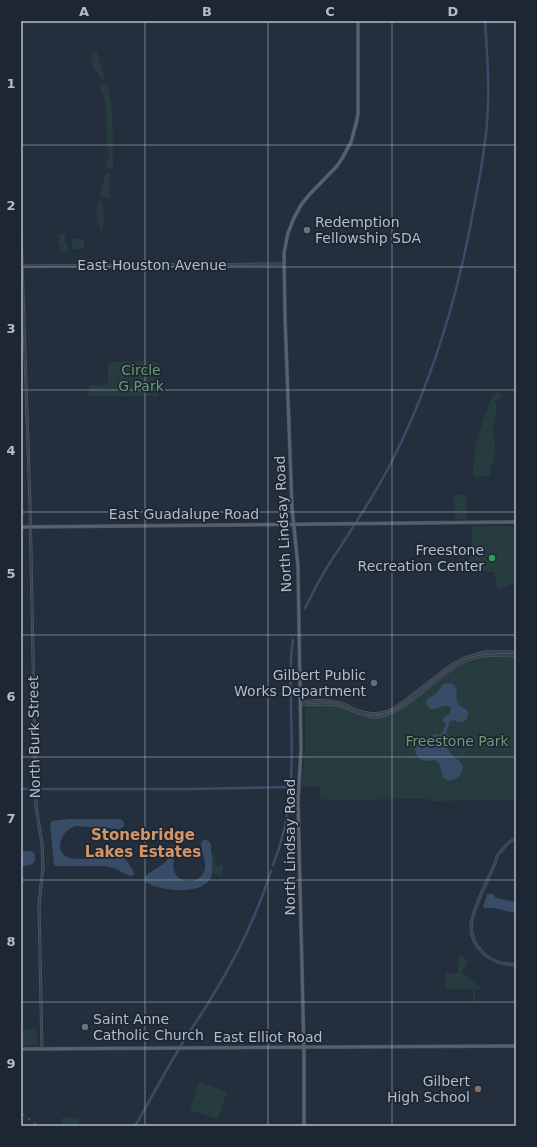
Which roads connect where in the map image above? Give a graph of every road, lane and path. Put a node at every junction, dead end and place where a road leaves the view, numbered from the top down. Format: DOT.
graph roads {
  1 [pos="358,21"];
  2 [pos="21,233"];
  3 [pos="284,264"];
  4 [pos="22,266"];
  5 [pos="516,522"];
  6 [pos="294,524"];
  7 [pos="21,527"];
  8 [pos="30,527"];
  9 [pos="516,653"];
  10 [pos="301,703"];
  11 [pos="516,838"];
  12 [pos="516,965"];
  13 [pos="516,1046"];
  14 [pos="304,1048"];
  15 [pos="21,1049"];
  16 [pos="42,1049"];
  17 [pos="304,1126"];
  1 -- 3 [label="main road, North Lindsay Road"];
  2 -- 4 [label="street, North Burk Street"];
  3 -- 4 [label="street, East Houston Avenue"];
  3 -- 6 [label="main road, North Lindsay Road"];
  4 -- 8 [label="street, North Burk Street"];
  5 -- 6 [label="main road, East Guadalupe Road"];
  6 -- 8 [label="main road, East Guadalupe Road"];
  6 -- 10 [label="main road, North Lindsay Road"];
  7 -- 8 [label="main road, East Guadalupe Road"];
  8 -- 16 [label="street, North Burk Street"];
  9 -- 10 [label="street"];
  10 -- 14 [label="main road, North Lindsay Road"];
  11 -- 12 [label="street"];
  13 -- 14 [label="main road, East Elliot Road"];
  14 -- 16 [label="main road, East Elliot Road"];
  14 -- 17 [label="main road, North Lindsay Road"];
  15 -- 16 [label="main road, East Elliot Road"];
}
